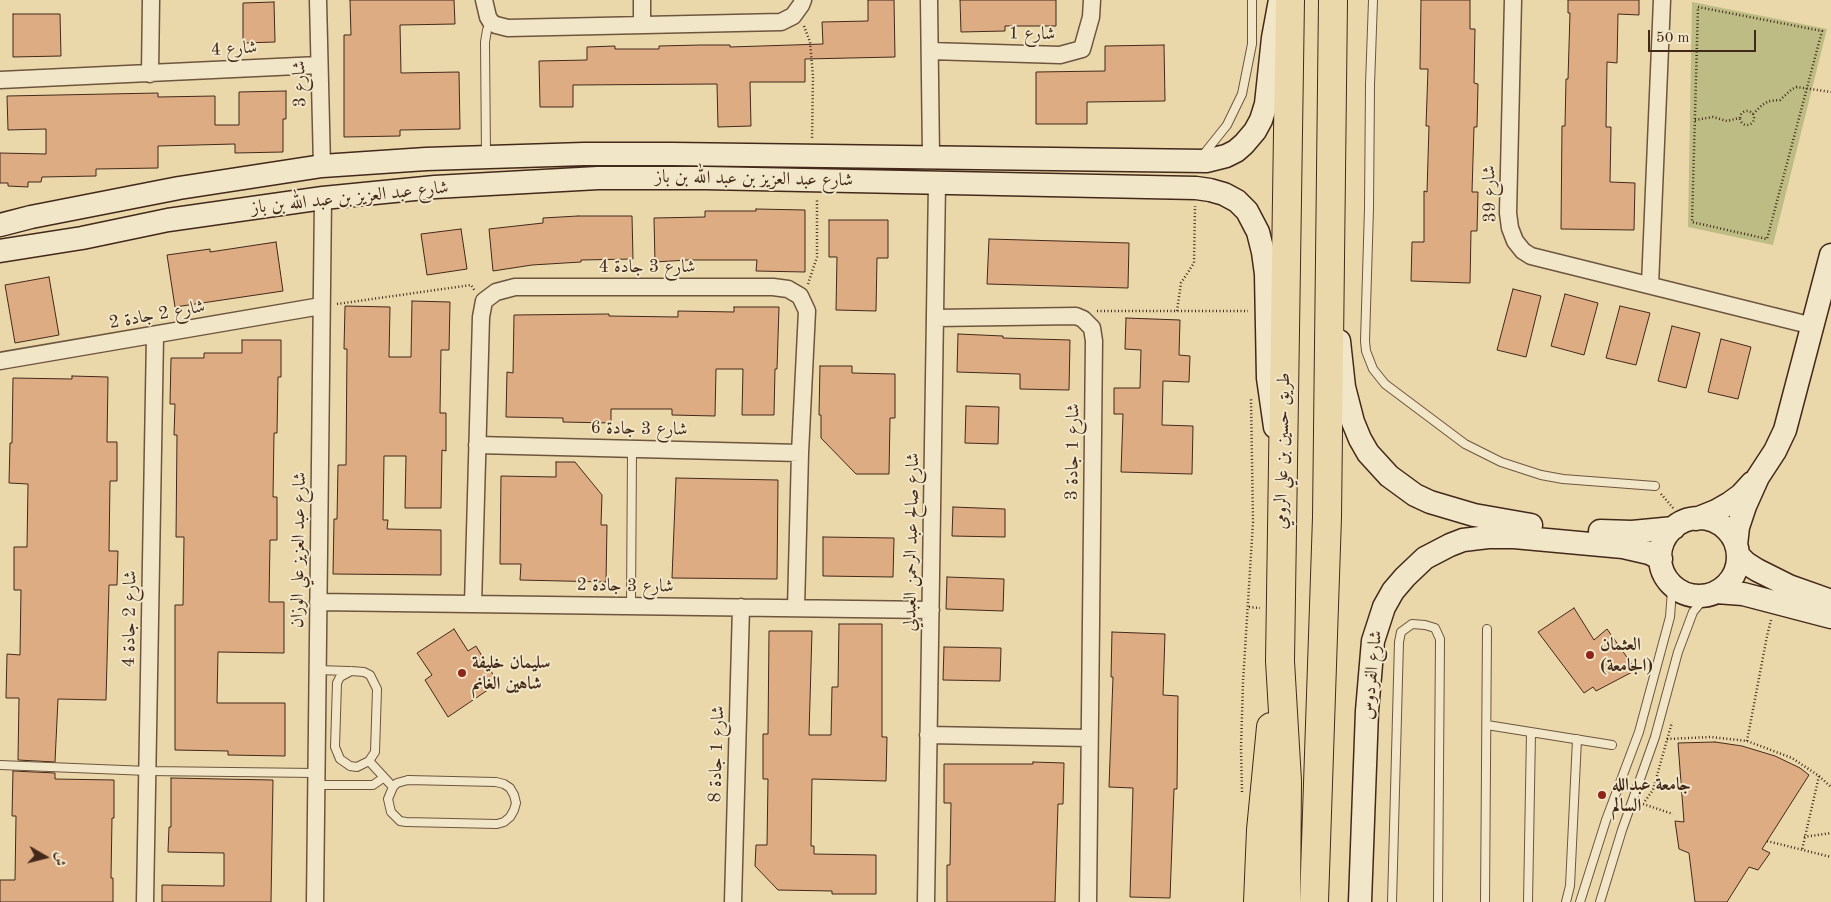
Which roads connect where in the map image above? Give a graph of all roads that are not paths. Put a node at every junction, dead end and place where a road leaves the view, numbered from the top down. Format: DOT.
graph roads {
  1 [pos="151,0"];
  2 [pos="318,0"];
  3 [pos="484,0"];
  4 [pos="642,0"];
  5 [pos="929,0"];
  6 [pos="1092,0"];
  7 [pos="1252,0"];
  8 [pos="1280,0"];
  9 [pos="1290,0"];
  10 [pos="1333,0"];
  11 [pos="1373,0"];
  12 [pos="1513,0"];
  13 [pos="1662,0"];
  14 [pos="800,6"];
  15 [pos="492,22"];
  16 [pos="642,25"];
  17 [pos="930,51"];
  18 [pos="319,65"];
  19 [pos="150,74"];
  20 [pos="0,80"];
  21 [pos="584,154"];
  22 [pos="672,154"];
  23 [pos="931,156"];
  24 [pos="486,157"];
  25 [pos="1197,161"];
  26 [pos="322,166"];
  27 [pos="598,178"];
  28 [pos="938,183"];
  29 [pos="496,184"];
  30 [pos="179,188"];
  31 [pos="323,198"];
  32 [pos="85,206"];
  33 [pos="0,225"];
  34 [pos="107,233"];
  35 [pos="7,250"];
  36 [pos="1831,256"];
  37 [pos="1650,285"];
  38 [pos="1330,299"];
  39 [pos="321,306"];
  40 [pos="935,318"];
  41 [pos="1813,326"];
  42 [pos="155,336"];
  43 [pos="0,361"];
  44 [pos="477,445"];
  45 [pos="632,449"];
  46 [pos="800,453"];
  47 [pos="1283,466"];
  48 [pos="1758,477"];
  49 [pos="1655,486"];
  50 [pos="1685,523"];
  51 [pos="1737,550"];
  52 [pos="1664,570"];
  53 [pos="1711,594"];
  54 [pos="318,602"];
  55 [pos="473,604"];
  56 [pos="631,606"];
  57 [pos="742,607"];
  58 [pos="796,608"];
  59 [pos="931,610"];
  60 [pos="1829,614"];
  61 [pos="1487,629"];
  62 [pos="1280,661"];
  63 [pos="317,670"];
  64 [pos="352,671"];
  65 [pos="1487,725"];
  66 [pos="1531,732"];
  67 [pos="928,735"];
  68 [pos="1089,738"];
  69 [pos="1577,739"];
  70 [pos="1612,745"];
  71 [pos="369,762"];
  72 [pos="0,766"];
  73 [pos="148,771"];
  74 [pos="383,778"];
  75 [pos="316,779"];
  76 [pos="392,787"];
  77 [pos="1316,844"];
  78 [pos="146,902"];
  79 [pos="315,902"];
  80 [pos="732,902"];
  81 [pos="926,902"];
  82 [pos="1088,902"];
  83 [pos="1258,902"];
  84 [pos="1286,902"];
  85 [pos="1314,902"];
  86 [pos="1330,902"];
  87 [pos="1360,902"];
  88 [pos="1392,902"];
  89 [pos="1438,902"];
  90 [pos="1485,902"];
  91 [pos="1528,902"];
  92 [pos="1566,902"];
  93 [pos="1580,902"];
  94 [pos="1600,902"];
  1 -- 19 [label="street"];
  2 -- 18 [label="street, شارع 3"];
  3 -- 15 [label="street"];
  4 -- 16 [label="street"];
  5 -- 17 [label="street"];
  6 -- 17 [label="street, شارع 1"];
  7 -- 25 [label="lane"];
  8 -- 25 [label="street, شارع عبد العزيز بن عبد الله بن باز"];
  9 -- 47 [label="highway, طريق حسين بن علي الرومي"];
  10 -- 38 [label="highway"];
  11 -- 49 [label="lane"];
  12 -- 37 [label="street, شارع 39"];
  13 -- 37 [label="street"];
  14 -- 16 [label="street"];
  15 -- 16 [label="street"];
  15 -- 24 [label="lane"];
  17 -- 23 [label="street"];
  18 -- 19 [label="street, شارع 4"];
  18 -- 26 [label="street, شارع 3"];
  19 -- 20 [label="street, شارع 4"];
  21 -- 22 [label="street, شارع عبد العزيز بن عبد الله بن باز"];
  21 -- 24 [label="street, شارع عبد العزيز بن عبد الله بن باز"];
  21 -- 29 [label="street"];
  22 -- 23 [label="street, شارع عبد العزيز بن عبد الله بن باز"];
  22 -- 27 [label="street"];
  23 -- 25 [label="street, شارع عبد العزيز بن عبد الله بن باز"];
  24 -- 26 [label="street, شارع عبد العزيز بن عبد الله بن باز"];
  26 -- 30 [label="street, شارع عبد العزيز بن عبد الله بن باز"];
  27 -- 28 [label="street, شارع عبد العزيز بن عبد الله بن باز"];
  27 -- 29 [label="street, شارع عبد العزيز بن عبد الله بن باز"];
  28 -- 40 [label="street, شارع صالح عبد الرحمن العبدلي"];
  28 -- 47 [label="street, شارع عبد العزيز بن عبد الله بن باز"];
  29 -- 31 [label="street, شارع عبد العزيز بن عبد الله بن باز"];
  30 -- 32 [label="street, شارع عبد العزيز بن عبد الله بن باز"];
  30 -- 34 [label="street"];
  31 -- 34 [label="street, شارع عبد العزيز بن عبد الله بن باز"];
  31 -- 39 [label="street, شارع عبد العزيز علي الوزان"];
  32 -- 33 [label="street, شارع عبد العزيز بن عبد الله بن باز"];
  32 -- 35 [label="street"];
  34 -- 35 [label="street, شارع عبد العزيز بن عبد الله بن باز"];
  36 -- 41 [label="street"];
  37 -- 41 [label="street, شارع 39"];
  38 -- 50 [label="street"];
  38 -- 77 [label="highway"];
  39 -- 42 [label="street, شارع 2 جادة 2"];
  39 -- 54 [label="street, شارع عبد العزيز علي الوزان"];
  40 -- 59 [label="street, شارع صالح عبد الرحمن العبدلي"];
  40 -- 68 [label="street, شارع 1 جادة 3"];
  41 -- 48 [label="street"];
  42 -- 43 [label="street, شارع 2 جادة 2"];
  42 -- 73 [label="street, شارع 2 جادة 4"];
  44 -- 45 [label="street, شارع 3 جادة 6"];
  44 -- 46 [label="street, شارع 3 جادة 4"];
  44 -- 55 [label="street"];
  45 -- 46 [label="street, شارع 3 جادة 6"];
  45 -- 56 [label="lane"];
  46 -- 58 [label="street"];
  47 -- 62 [label="highway, طريق حسين بن علي الرومي"];
  48 -- 50 [label="street"];
  48 -- 51 [label="street"];
  50 -- 51 [label="street"];
  50 -- 52 [label="street"];
  51 -- 53 [label="street"];
  51 -- 60 [label="street"];
  52 -- 53 [label="street"];
  52 -- 87 [label="street, شارع الفردوس"];
  52 -- 93 [label="lane"];
  53 -- 60 [label="street"];
  53 -- 94 [label="lane"];
  54 -- 55 [label="street, شارع 3 جادة 2"];
  54 -- 63 [label="street, شارع عبد العزيز علي الوزان"];
  55 -- 56 [label="street, شارع 3 جادة 2"];
  56 -- 57 [label="street, شارع 3 جادة 2"];
  57 -- 58 [label="street, شارع 3 جادة 2"];
  57 -- 80 [label="street, شارع 1 جادة 8"];
  58 -- 59 [label="street, شارع 3 جادة 2"];
  59 -- 67 [label="street, شارع صالح عبد الرحمن العبدلي"];
  61 -- 65 [label="lane"];
  62 -- 83 [label="highway"];
  62 -- 84 [label="highway, طريق حسين بن علي الرومي"];
  63 -- 64 [label="lane"];
  63 -- 75 [label="street, شارع عبد العزيز علي الوزان"];
  64 -- 71 [label="lane"];
  64 -- 71 [label="lane"];
  65 -- 66 [label="lane"];
  65 -- 90 [label="lane"];
  66 -- 69 [label="lane"];
  66 -- 91 [label="lane"];
  67 -- 68 [label="street"];
  67 -- 81 [label="street, شارع صالح عبد الرحمن العبدلي"];
  68 -- 82 [label="street, شارع 1 جادة 3"];
  69 -- 70 [label="lane"];
  69 -- 92 [label="lane"];
  71 -- 74 [label="lane"];
  72 -- 73 [label="lane"];
  73 -- 75 [label="lane"];
  73 -- 78 [label="street, شارع 2 جادة 4"];
  74 -- 75 [label="lane"];
  74 -- 76 [label="lane"];
  75 -- 79 [label="street, شارع عبد العزيز علي الوزان"];
  76 -- 76 [label="lane"];
  77 -- 85 [label="highway"];
  77 -- 86 [label="highway"];
  88 -- 89 [label="lane"];
}
